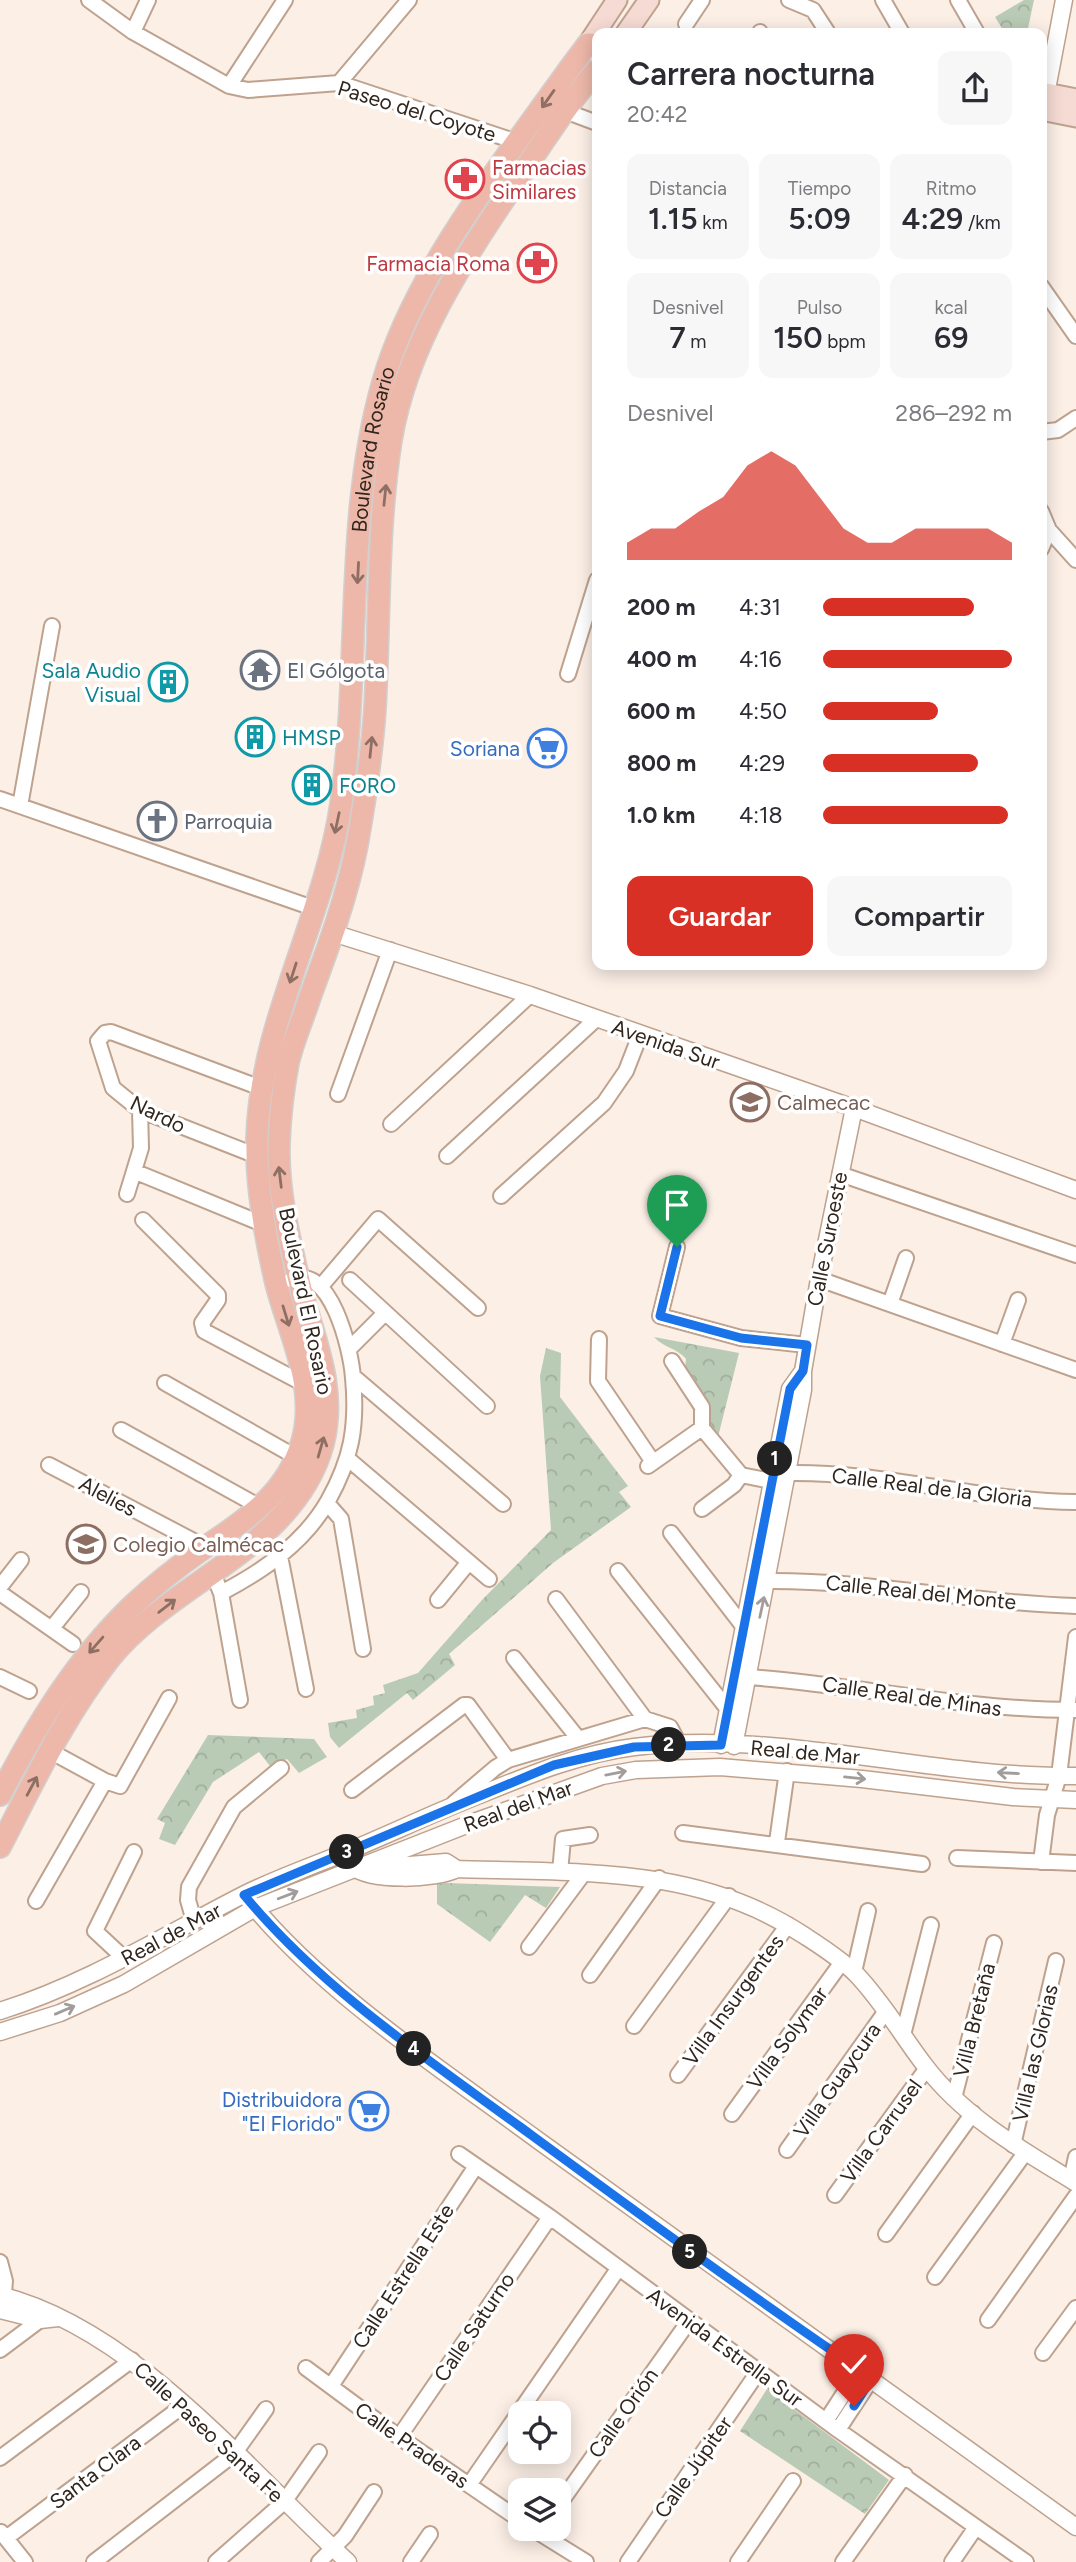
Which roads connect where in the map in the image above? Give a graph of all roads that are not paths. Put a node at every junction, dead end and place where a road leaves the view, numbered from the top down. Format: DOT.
graph roads {
  1 [pos="89,0"];
  2 [pos="148,0"];
  3 [pos="285,0"];
  4 [pos="409,0"];
  5 [pos="617,0"];
  6 [pos="649,0"];
  7 [pos="702,0"];
  8 [pos="789,0"];
  9 [pos="883,0"];
  10 [pos="958,0"];
  11 [pos="1064,0"];
  12 [pos="686,24"];
  13 [pos="603,28"];
  14 [pos="629,28"];
  15 [pos="825,28"];
  16 [pos="899,28"];
  17 [pos="975,28"];
  18 [pos="133,32"];
  19 [pos="1048,46"];
  20 [pos="592,49"];
  21 [pos="592,76"];
  22 [pos="339,83"];
  23 [pos="229,86"];
  24 [pos="1076,99"];
  25 [pos="1047,103"];
  26 [pos="1047,106"];
  27 [pos="565,111"];
  28 [pos="1076,117"];
  29 [pos="592,121"];
  30 [pos="517,142"];
  31 [pos="1047,295"];
  32 [pos="412,310"];
  33 [pos="432,320"];
  34 [pos="1076,336"];
  35 [pos="1076,418"];
  36 [pos="1047,431"];
  37 [pos="1047,525"];
  38 [pos="1049,530"];
  39 [pos="1047,535"];
  40 [pos="1076,560"];
  41 [pos="592,596"];
  42 [pos="52,626"];
  43 [pos="568,674"];
  44 [pos="342,788"];
  45 [pos="367,792"];
  46 [pos="0,799"];
  47 [pos="20,806"];
  48 [pos="313,908"];
  49 [pos="333,933"];
  50 [pos="390,950"];
  51 [pos="530,995"];
  52 [pos="596,1019"];
  53 [pos="640,1035"];
  54 [pos="261,1088"];
  55 [pos="338,1094"];
  56 [pos="854,1108"];
  57 [pos="140,1110"];
  58 [pos="391,1124"];
  59 [pos="257,1156"];
  60 [pos="447,1156"];
  61 [pos="136,1172"];
  62 [pos="840,1174"];
  63 [pos="1076,1190"];
  64 [pos="127,1194"];
  65 [pos="501,1196"];
  66 [pos="144,1220"];
  67 [pos="265,1225"];
  68 [pos="677,1247"];
  69 [pos="1076,1255"];
  70 [pos="906,1258"];
  71 [pos="299,1277"];
  72 [pos="818,1279"];
  73 [pos="350,1280"];
  74 [pos="322,1284"];
  75 [pos="277,1286"];
  76 [pos="1018,1300"];
  77 [pos="890,1304"];
  78 [pos="478,1308"];
  79 [pos="384,1313"];
  80 [pos="599,1339"];
  81 [pos="1002,1344"];
  82 [pos="807,1345"];
  83 [pos="349,1349"];
  84 [pos="672,1361"];
  85 [pos="1076,1370"];
  86 [pos="803,1371"];
  87 [pos="353,1376"];
  88 [pos="165,1383"];
  89 [pos="306,1385"];
  90 [pos="487,1406"];
  91 [pos="702,1428"];
  92 [pos="121,1430"];
  93 [pos="296,1457"];
  94 [pos="347,1458"];
  95 [pos="49,1465"];
  96 [pos="787,1473"];
  97 [pos="741,1475"];
  98 [pos="771,1481"];
  99 [pos="1076,1502"];
  100 [pos="327,1503"];
  101 [pos="503,1504"];
  102 [pos="262,1508"];
  103 [pos="702,1509"];
  104 [pos="671,1534"];
  105 [pos="205,1547"];
  106 [pos="280,1556"];
  107 [pos="21,1560"];
  108 [pos="469,1562"];
  109 [pos="212,1571"];
  110 [pos="618,1571"];
  111 [pos="489,1579"];
  112 [pos="767,1581"];
  113 [pos="0,1587"];
  114 [pos="81,1592"];
  115 [pos="0,1593"];
  116 [pos="220,1593"];
  117 [pos="556,1599"];
  118 [pos="438,1600"];
  119 [pos="1076,1606"];
  120 [pos="743,1626"];
  121 [pos="52,1628"];
  122 [pos="1076,1637"];
  123 [pos="74,1644"];
  124 [pos="363,1649"];
  125 [pos="514,1658"];
  126 [pos="0,1677"];
  127 [pos="748,1677"];
  128 [pos="306,1689"];
  129 [pos="29,1690"];
  130 [pos="169,1698"];
  131 [pos="240,1700"];
  132 [pos="726,1707"];
  133 [pos="1072,1710"];
  134 [pos="645,1719"];
  135 [pos="577,1737"];
  136 [pos="679,1744"];
  137 [pos="728,1745"];
  138 [pos="50,1751"];
  139 [pos="508,1760"];
  140 [pos="281,1768"];
  141 [pos="787,1771"];
  142 [pos="1059,1776"];
  143 [pos="1076,1776"];
  144 [pos="104,1781"];
  145 [pos="352,1790"];
  146 [pos="0,1795"];
  147 [pos="1053,1800"];
  148 [pos="1076,1800"];
  149 [pos="451,1807"];
  150 [pos="683,1833"];
  151 [pos="590,1835"];
  152 [pos="776,1842"];
  153 [pos="0,1847"];
  154 [pos="134,1852"];
  155 [pos="345,1853"];
  156 [pos="957,1858"];
  157 [pos="1041,1862"];
  158 [pos="1076,1863"];
  159 [pos="922,1864"];
  160 [pos="363,1867"];
  161 [pos="560,1872"];
  162 [pos="584,1873"];
  163 [pos="659,1878"];
  164 [pos="244,1895"];
  165 [pos="729,1896"];
  166 [pos="36,1902"];
  167 [pos="255,1908"];
  168 [pos="868,1911"];
  169 [pos="194,1921"];
  170 [pos="788,1925"];
  171 [pos="931,1925"];
  172 [pos="994,1943"];
  173 [pos="529,1947"];
  174 [pos="125,1959"];
  175 [pos="1056,1961"];
  176 [pos="848,1967"];
  177 [pos="590,1975"];
  178 [pos="0,2011"];
  179 [pos="886,2011"];
  180 [pos="634,2026"];
  181 [pos="0,2032"];
  182 [pos="903,2035"];
  183 [pos="927,2068"];
  184 [pos="678,2075"];
  185 [pos="954,2098"];
  186 [pos="973,2113"];
  187 [pos="732,2114"];
  188 [pos="1019,2149"];
  189 [pos="787,2150"];
  190 [pos="460,2154"];
  191 [pos="1076,2157"];
  192 [pos="476,2166"];
  193 [pos="1073,2181"];
  194 [pos="835,2195"];
  195 [pos="1076,2196"];
  196 [pos="550,2217"];
  197 [pos="886,2234"];
  198 [pos="0,2262"];
  199 [pos="618,2269"];
  200 [pos="935,2277"];
  201 [pos="2,2303"];
  202 [pos="1076,2308"];
  203 [pos="48,2315"];
  204 [pos="988,2320"];
  205 [pos="689,2321"];
  206 [pos="0,2350"];
  207 [pos="1043,2353"];
  208 [pos="132,2360"];
  209 [pos="306,2368"];
  210 [pos="758,2372"];
  211 [pos="865,2374"];
  212 [pos="331,2386"];
  213 [pos="184,2405"];
  214 [pos="266,2409"];
  215 [pos="832,2426"];
  216 [pos="399,2437"];
  217 [pos="319,2452"];
  218 [pos="234,2454"];
  219 [pos="0,2458"];
  220 [pos="905,2475"];
  221 [pos="793,2481"];
  222 [pos="469,2485"];
  223 [pos="571,2488"];
  224 [pos="374,2492"];
  225 [pos="284,2502"];
  226 [pos="508,2512"];
  227 [pos="976,2527"];
  228 [pos="1076,2527"];
  229 [pos="430,2534"];
  230 [pos="3,2535"];
  231 [pos="554,2541"];
  232 [pos="334,2549"];
  233 [pos="25,2562"];
  234 [pos="94,2562"];
  235 [pos="216,2562"];
  236 [pos="319,2562"];
  237 [pos="348,2562"];
  238 [pos="411,2562"];
  239 [pos="586,2562"];
  240 [pos="628,2562"];
  241 [pos="738,2562"];
  242 [pos="844,2562"];
  243 [pos="952,2562"];
  244 [pos="1026,2562"];
  1 -- 18 [label="street, Paseo del Coyote"];
  2 -- 18 [label="street"];
  3 -- 23 [label="street"];
  4 -- 22 [label="street"];
  5 -- 13 [label="main road"];
  6 -- 14 [label="main road"];
  7 -- 12 [label="street"];
  8 -- 15 [label="street"];
  9 -- 16 [label="street"];
  10 -- 17 [label="street"];
  11 -- 19 [label="street"];
  18 -- 23 [label="street, Paseo del Coyote"];
  20 -- 30 [label="main road, Boulevard Rosario, one-way"];
  21 -- 27 [label="main road, Boulevard Rosario"];
  22 -- 23 [label="street, Paseo del Coyote"];
  22 -- 30 [label="street, Paseo del Coyote"];
  24 -- 25 [label="main road"];
  26 -- 28 [label="main road"];
  27 -- 29 [label="street"];
  27 -- 33 [label="main road, Boulevard Rosario"];
  30 -- 32 [label="main road, Boulevard Rosario"];
  31 -- 34 [label="street"];
  32 -- 33 [label="main road"];
  32 -- 44 [label="main road, Boulevard Rosario, one-way"];
  45 -- 33 [label="main road, Boulevard Rosario, one-way"];
  35 -- 36 [label="street"];
  37 -- 38 [label="street"];
  38 -- 39 [label="street"];
  38 -- 40 [label="street"];
  41 -- 43 [label="street"];
  42 -- 47 [label="street"];
  44 -- 45 [label="main road"];
  44 -- 48 [label="main road, Boulevard Rosario, one-way"];
  45 -- 49 [label="main road, Boulevard Rosario"];
  46 -- 47 [label="street"];
  47 -- 48 [label="street"];
  48 -- 54 [label="main road, Boulevard El Rosario, one-way"];
  49 -- 50 [label="street, Avenida Sur"];
  71 -- 49 [label="main road, Boulevard El Rosario, one-way"];
  50 -- 51 [label="street, Avenida Sur"];
  50 -- 55 [label="street"];
  51 -- 52 [label="street, Avenida Sur"];
  51 -- 58 [label="street"];
  52 -- 53 [label="street, Avenida Sur"];
  52 -- 60 [label="street"];
  53 -- 56 [label="street, Avenida Sur"];
  53 -- 65 [label="street"];
  54 -- 57 [label="street, Nardo"];
  54 -- 59 [label="main road, Boulevard El Rosario"];
  56 -- 62 [label="street, Calle Suroeste"];
  56 -- 63 [label="street, Avenida Sur"];
  57 -- 59 [label="street, Nardo"];
  57 -- 61 [label="street"];
  59 -- 67 [label="main road, Boulevard El Rosario"];
  61 -- 64 [label="street"];
  61 -- 67 [label="street"];
  62 -- 69 [label="street"];
  62 -- 72 [label="street, Calle Suroeste"];
  66 -- 89 [label="street"];
  67 -- 75 [label="main road, Boulevard El Rosario"];
  68 -- 82 [label="street"];
  70 -- 77 [label="street"];
  71 -- 74 [label="street"];
  71 -- 75 [label="street"];
  109 -- 71 [label="main road, Boulevard El Rosario, one-way"];
  72 -- 77 [label="street"];
  72 -- 82 [label="street, Calle Suroeste"];
  73 -- 79 [label="street"];
  74 -- 78 [label="street"];
  74 -- 83 [label="street"];
  75 -- 89 [label="main road, Boulevard El Rosario, one-way"];
  76 -- 81 [label="street"];
  77 -- 81 [label="street"];
  79 -- 83 [label="street"];
  79 -- 90 [label="street"];
  80 -- 91 [label="street"];
  81 -- 85 [label="street"];
  82 -- 86 [label="street, Calle Suroeste"];
  83 -- 87 [label="street"];
  84 -- 91 [label="street"];
  86 -- 96 [label="street, Calle Suroeste"];
  86 -- 98 [label="street, Calle Suroeste"];
  87 -- 94 [label="street"];
  87 -- 101 [label="street"];
  88 -- 93 [label="street"];
  89 -- 93 [label="main road, Boulevard El Rosario"];
  91 -- 97 [label="street"];
  92 -- 102 [label="street"];
  93 -- 102 [label="main road, Boulevard El Rosario"];
  94 -- 100 [label="street"];
  94 -- 108 [label="street"];
  95 -- 105 [label="street, Alelies"];
  96 -- 99 [label="street, Calle Real de la Gloria"];
  96 -- 112 [label="street, Calle Suroeste"];
  97 -- 98 [label="street"];
  97 -- 103 [label="street"];
  98 -- 120 [label="street, Calle Suroeste"];
  100 -- 106 [label="street"];
  100 -- 124 [label="street"];
  102 -- 105 [label="main road, Boulevard El Rosario"];
  104 -- 120 [label="street"];
  105 -- 146 [label="main road, Boulevard El Rosario, one-way"];
  106 -- 116 [label="street"];
  106 -- 128 [label="street"];
  107 -- 113 [label="street"];
  108 -- 111 [label="street"];
  108 -- 118 [label="street"];
  109 -- 116 [label="street"];
  138 -- 109 [label="main road, Boulevard El Rosario, one-way"];
  110 -- 132 [label="street"];
  112 -- 119 [label="street, Calle Real del Monte"];
  127 -- 112 [label="street, Calle Suroeste, one-way"];
  114 -- 121 [label="street"];
  115 -- 121 [label="street"];
  116 -- 131 [label="street"];
  117 -- 134 [label="street"];
  120 -- 132 [label="street, Calle Suroeste"];
  121 -- 123 [label="street"];
  122 -- 133 [label="street"];
  125 -- 135 [label="street"];
  126 -- 129 [label="street"];
  127 -- 133 [label="street, Calle Real de Minas"];
  127 -- 137 [label="street, Calle Suroeste"];
  130 -- 144 [label="street"];
  132 -- 137 [label="street, Calle Suroeste"];
  133 -- 142 [label="street"];
  134 -- 135 [label="street"];
  134 -- 136 [label="street"];
  135 -- 139 [label="street"];
  136 -- 137 [label="street, Real de Mar"];
  136 -- 149 [label="street, Real de Mar"];
  142 -- 137 [label="street, Real de Mar, one-way"];
  138 -- 144 [label="street"];
  153 -- 138 [label="main road, Boulevard El Rosario, one-way"];
  139 -- 145 [label="street"];
  139 -- 149 [label="street"];
  140 -- 169 [label="street"];
  141 -- 147 [label="street, Real del Mar, one-way"];
  141 -- 152 [label="street"];
  160 -- 141 [label="street, Real del Mar, one-way"];
  142 -- 143 [label="street, Real de Mar"];
  142 -- 147 [label="street"];
  144 -- 166 [label="street"];
  147 -- 148 [label="street, Real del Mar"];
  147 -- 157 [label="street"];
  149 -- 155 [label="street, Real de Mar"];
  150 -- 152 [label="street"];
  151 -- 161 [label="street"];
  152 -- 159 [label="street"];
  154 -- 174 [label="street"];
  155 -- 160 [label="street"];
  155 -- 164 [label="street, Real de Mar"];
  156 -- 157 [label="street"];
  157 -- 158 [label="street"];
  160 -- 161 [label="street"];
  167 -- 160 [label="street, Real del Mar, one-way"];
  161 -- 162 [label="street"];
  162 -- 163 [label="street"];
  162 -- 173 [label="street"];
  163 -- 165 [label="street"];
  163 -- 177 [label="street"];
  164 -- 167 [label="street"];
  164 -- 169 [label="street, Real de Mar"];
  165 -- 170 [label="street"];
  165 -- 180 [label="street"];
  181 -- 167 [label="street, Real del Mar, one-way"];
  167 -- 211 [label="street"];
  168 -- 176 [label="street"];
  169 -- 174 [label="street, Real de Mar"];
  170 -- 176 [label="street"];
  170 -- 184 [label="street, Villa Insurgentes"];
  171 -- 182 [label="street"];
  172 -- 185 [label="street, Villa Bretaña"];
  174 -- 178 [label="street, Real de Mar"];
  175 -- 188 [label="street, Villa las Glorias"];
  176 -- 179 [label="street"];
  176 -- 187 [label="street, Villa Solymar"];
  179 -- 182 [label="street"];
  179 -- 189 [label="street, Villa Guaycura"];
  182 -- 183 [label="street"];
  183 -- 185 [label="street"];
  183 -- 194 [label="street, Villa Carrusel"];
  185 -- 186 [label="street"];
  186 -- 188 [label="street"];
  186 -- 197 [label="street"];
  188 -- 193 [label="street"];
  188 -- 200 [label="street"];
  190 -- 192 [label="street, Avenida Estrella Sur"];
  191 -- 193 [label="street"];
  192 -- 196 [label="street, Avenida Estrella Sur"];
  192 -- 212 [label="street, Calle Estrella Este"];
  195 -- 204 [label="street"];
  196 -- 199 [label="street, Avenida Estrella Sur"];
  196 -- 216 [label="street, Calle Saturno"];
  198 -- 201 [label="street"];
  199 -- 205 [label="street, Avenida Estrella Sur"];
  199 -- 222 [label="street"];
  201 -- 203 [label="street, Calle Paseo Santa Fe"];
  202 -- 207 [label="street"];
  203 -- 206 [label="street"];
  203 -- 208 [label="street, Calle Paseo Santa Fe"];
  205 -- 210 [label="street, Avenida Estrella Sur"];
  205 -- 223 [label="street, Calle Orión"];
  208 -- 213 [label="street, Calle Paseo Santa Fe"];
  208 -- 219 [label="street"];
  209 -- 212 [label="street, Calle Praderas"];
  210 -- 215 [label="street, Avenida Estrella Sur"];
  210 -- 240 [label="street, Calle Júpiter"];
  211 -- 215 [label="street"];
  211 -- 228 [label="street"];
  212 -- 216 [label="street, Calle Praderas"];
  213 -- 218 [label="street, Calle Paseo Santa Fe"];
  213 -- 230 [label="street, Santa Clara"];
  214 -- 218 [label="street"];
  215 -- 220 [label="street, Avenida Estrella Sur"];
  216 -- 222 [label="street, Calle Praderas"];
  217 -- 225 [label="street"];
  218 -- 225 [label="street, Calle Paseo Santa Fe"];
  218 -- 234 [label="street"];
  220 -- 227 [label="street, Avenida Estrella Sur"];
  220 -- 242 [label="street"];
  221 -- 241 [label="street"];
  222 -- 226 [label="street, Calle Praderas"];
  224 -- 232 [label="street"];
  225 -- 232 [label="street, Calle Paseo Santa Fe"];
  225 -- 235 [label="street"];
  227 -- 243 [label="street"];
  227 -- 244 [label="street, Avenida Estrella Sur"];
  229 -- 238 [label="street"];
  230 -- 233 [label="street"];
  231 -- 239 [label="street"];
  232 -- 236 [label="street"];
  232 -- 237 [label="street, Calle Paseo Santa Fe"];
}
